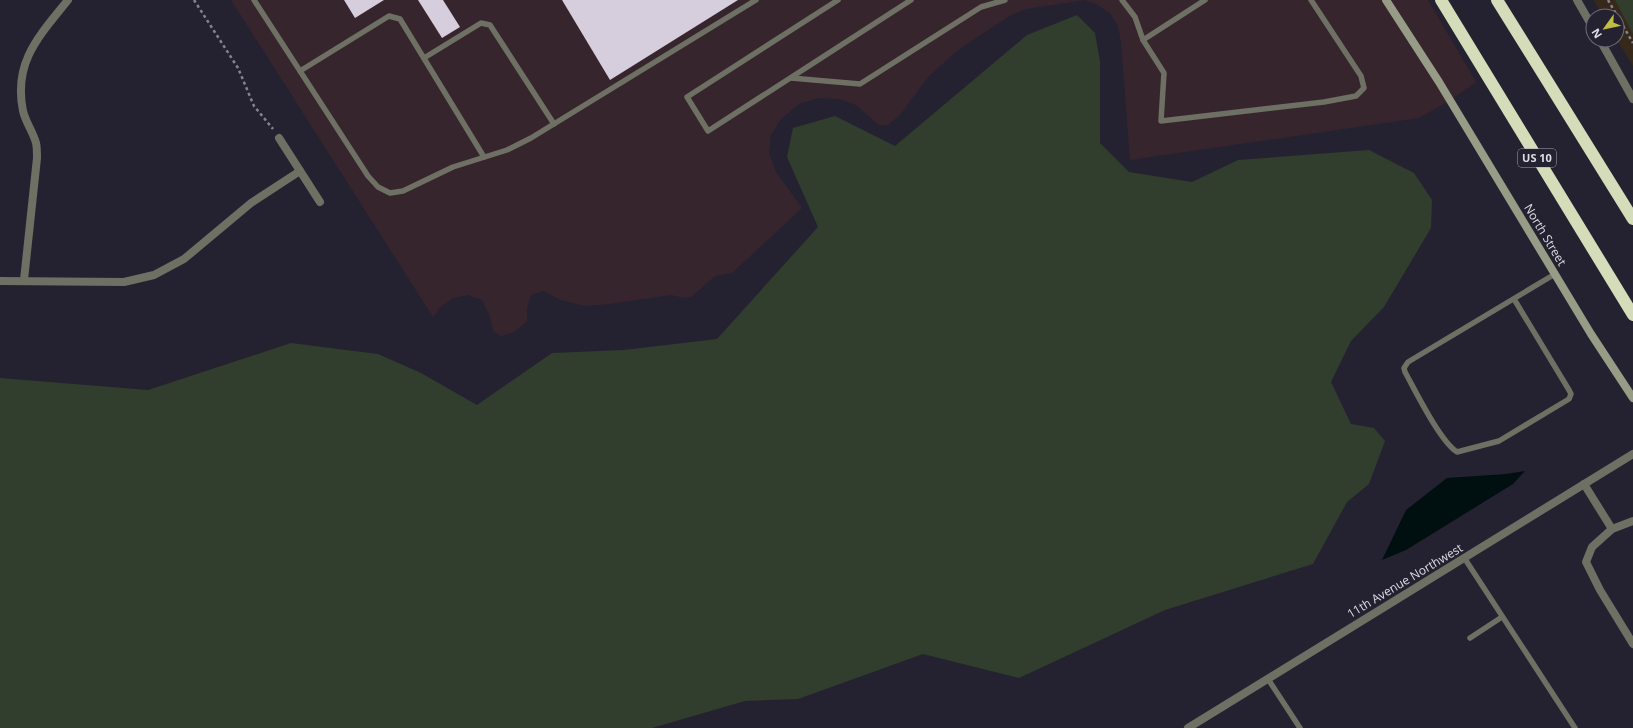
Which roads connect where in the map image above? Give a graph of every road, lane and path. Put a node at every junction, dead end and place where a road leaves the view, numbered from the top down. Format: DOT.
graph roads {
  1 [pos="68,0"];
  2 [pos="194,0"];
  3 [pos="254,0"];
  4 [pos="756,0"];
  5 [pos="838,0"];
  6 [pos="912,0"];
  7 [pos="1004,0"];
  8 [pos="1122,0"];
  9 [pos="1206,0"];
  10 [pos="1311,0"];
  11 [pos="1386,0"];
  12 [pos="1441,0"];
  13 [pos="1498,0"];
  14 [pos="1577,0"];
  15 [pos="1608,0"];
  16 [pos="1585,14"];
  17 [pos="1143,40"];
  18 [pos="1633,43"];
  19 [pos="1604,48"];
  20 [pos="424,58"];
  21 [pos="300,71"];
  22 [pos="791,78"];
  23 [pos="1633,99"];
  24 [pos="554,124"];
  25 [pos="279,138"];
  26 [pos="484,157"];
  27 [pos="300,171"];
  28 [pos="320,202"];
  29 [pos="1633,219"];
  30 [pos="1555,274"];
  31 [pos="24,280"];
  32 [pos="0,281"];
  33 [pos="1514,299"];
  34 [pos="1633,315"];
  35 [pos="1633,398"];
  36 [pos="1633,454"];
  37 [pos="1584,484"];
  38 [pos="1633,521"];
  39 [pos="1612,529"];
  40 [pos="1465,559"];
  41 [pos="1502,617"];
  42 [pos="1470,638"];
  43 [pos="1633,644"];
  44 [pos="1268,679"];
  45 [pos="1188,728"];
  46 [pos="1300,728"];
  47 [pos="1575,728"];
  1 -- 31 [label="street"];
  2 -- 25 [label="path"];
  3 -- 21 [label="lane"];
  4 -- 24 [label="lane"];
  5 -- 22 [label="lane"];
  6 -- 22 [label="lane"];
  7 -- 22 [label="lane"];
  8 -- 17 [label="lane"];
  9 -- 17 [label="lane"];
  10 -- 17 [label="lane"];
  11 -- 30 [label="street, North Street"];
  12 -- 34 [label="highway, US 10"];
  13 -- 29 [label="highway"];
  14 -- 16 [label="street"];
  15 -- 18 [label="path"];
  19 -- 23 [label="street"];
  20 -- 21 [label="lane"];
  20 -- 24 [label="lane"];
  20 -- 26 [label="lane"];
  21 -- 26 [label="lane"];
  24 -- 26 [label="lane"];
  25 -- 27 [label="street"];
  27 -- 28 [label="street"];
  27 -- 31 [label="street"];
  30 -- 33 [label="lane"];
  30 -- 35 [label="street, North Street"];
  31 -- 32 [label="street"];
  33 -- 33 [label="lane"];
  36 -- 37 [label="street, 11th Avenue Northwest"];
  37 -- 39 [label="street"];
  37 -- 40 [label="street, 11th Avenue Northwest"];
  38 -- 39 [label="street"];
  39 -- 43 [label="street"];
  40 -- 41 [label="lane"];
  40 -- 44 [label="street, 11th Avenue Northwest"];
  41 -- 42 [label="lane"];
  41 -- 47 [label="lane"];
  44 -- 45 [label="street, 11th Avenue Northwest"];
  44 -- 46 [label="lane"];
}
